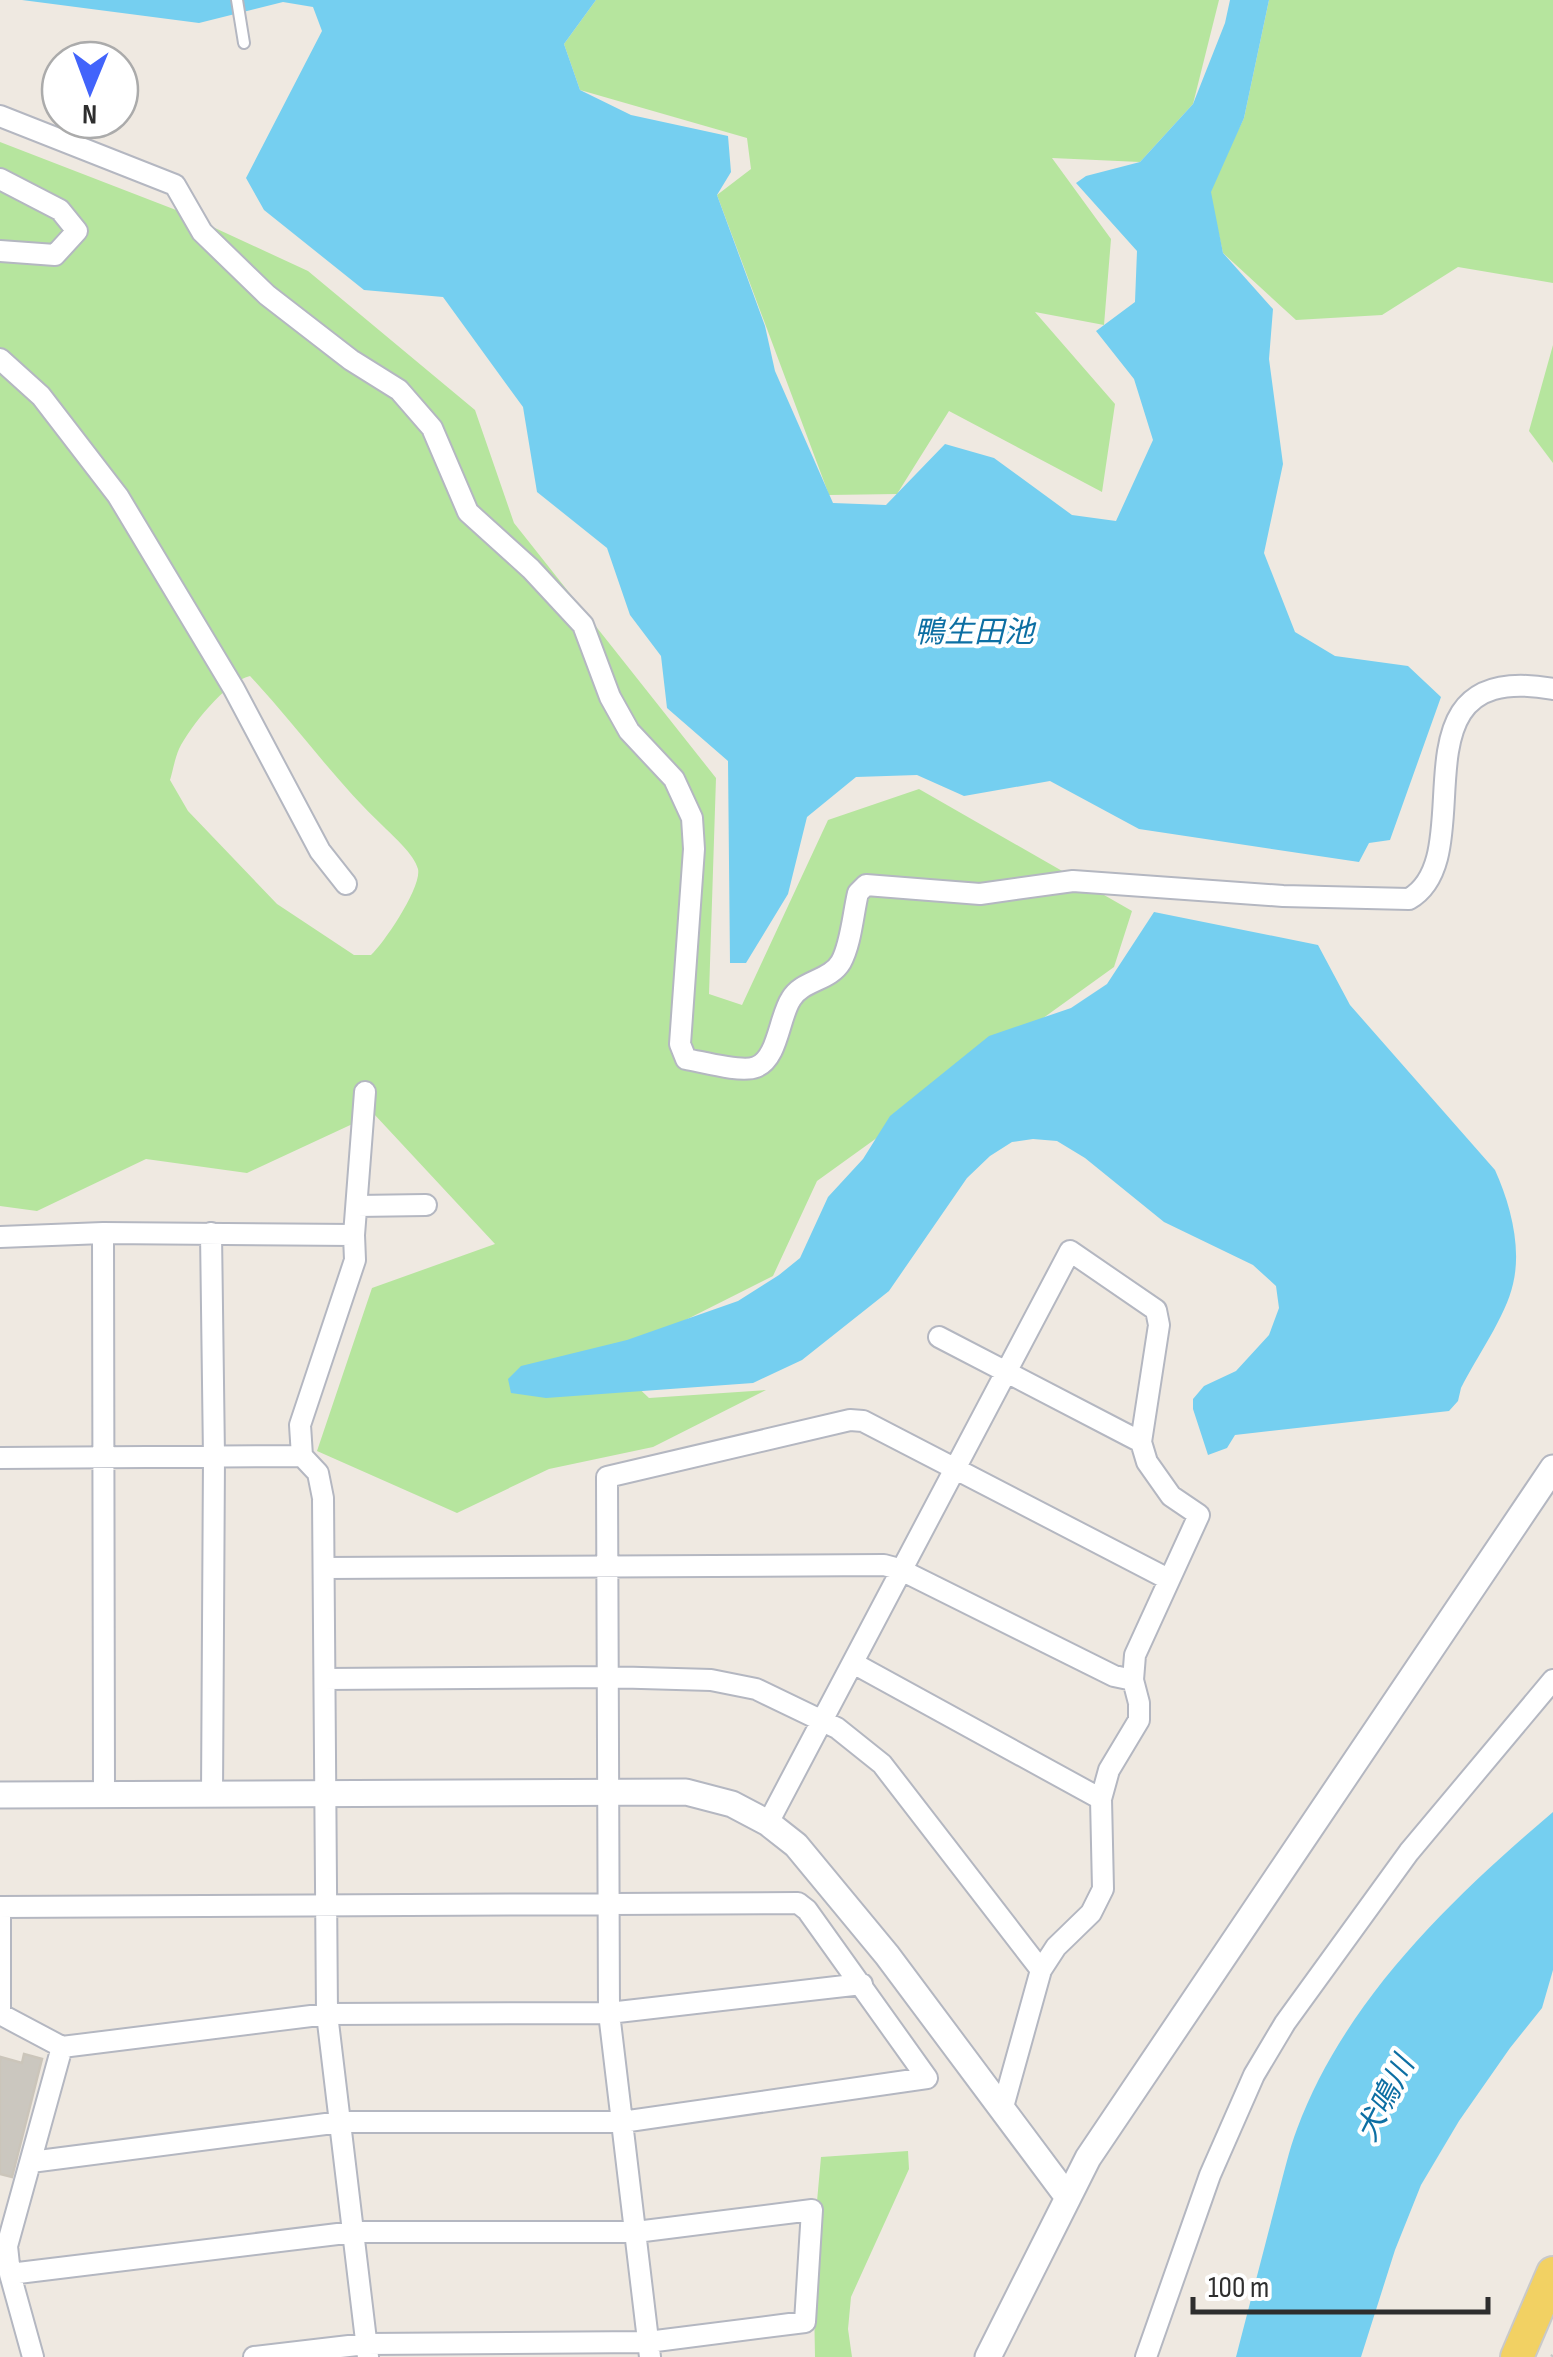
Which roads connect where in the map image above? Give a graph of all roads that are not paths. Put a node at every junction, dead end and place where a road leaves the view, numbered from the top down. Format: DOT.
graph roads {
  1 [pos="237,0"];
  2 [pos="244,43"];
  3 [pos="0,116"];
  4 [pos="0,179"];
  5 [pos="0,251"];
  6 [pos="0,359"];
  7 [pos="1553,689"];
  8 [pos="346,884"];
  9 [pos="365,1092"];
  10 [pos="426,1205"];
  11 [pos="357,1206"];
  12 [pos="103,1233"];
  13 [pos="211,1234"];
  14 [pos="354,1235"];
  15 [pos="0,1237"];
  16 [pos="939,1338"];
  17 [pos="1006,1373"];
  18 [pos="1141,1442"];
  19 [pos="302,1456"];
  20 [pos="214,1457"];
  21 [pos="0,1458"];
  22 [pos="105,1458"];
  23 [pos="1553,1468"];
  24 [pos="954,1470"];
  25 [pos="606,1566"];
  26 [pos="326,1568"];
  27 [pos="900,1570"];
  28 [pos="1168,1579"];
  29 [pos="853,1663"];
  30 [pos="607,1677"];
  31 [pos="325,1679"];
  32 [pos="1133,1680"];
  33 [pos="1553,1680"];
  34 [pos="824,1721"];
  35 [pos="606,1791"];
  36 [pos="212,1794"];
  37 [pos="104,1795"];
  38 [pos="326,1795"];
  39 [pos="0,1796"];
  40 [pos="1101,1799"];
  41 [pos="768,1823"];
  42 [pos="608,1905"];
  43 [pos="326,1906"];
  44 [pos="0,1911"];
  45 [pos="1041,1970"];
  46 [pos="862,1984"];
  47 [pos="608,2012"];
  48 [pos="0,2014"];
  49 [pos="327,2014"];
  50 [pos="62,2047"];
  51 [pos="1003,2107"];
  52 [pos="341,2122"];
  53 [pos="622,2122"];
  54 [pos="31,2162"];
  55 [pos="1067,2196"];
  56 [pos="354,2232"];
  57 [pos="636,2232"];
  58 [pos="10,2274"];
  59 [pos="1553,2274"];
  60 [pos="367,2350"];
  61 [pos="649,2350"];
  62 [pos="33,2357"];
  63 [pos="254,2357"];
  64 [pos="988,2357"];
  65 [pos="1146,2357"];
  66 [pos="1517,2357"];
  1 -- 2 [label="lane"];
  3 -- 7 [label="street"];
  4 -- 5 [label="street"];
  6 -- 8 [label="street"];
  9 -- 11 [label="street"];
  10 -- 11 [label="street"];
  11 -- 14 [label="street"];
  12 -- 13 [label="street"];
  12 -- 15 [label="street"];
  12 -- 22 [label="street"];
  13 -- 14 [label="street"];
  13 -- 20 [label="street"];
  14 -- 19 [label="street"];
  16 -- 17 [label="street"];
  17 -- 18 [label="street"];
  17 -- 18 [label="street"];
  17 -- 24 [label="street"];
  18 -- 28 [label="street"];
  19 -- 20 [label="street"];
  19 -- 26 [label="street"];
  20 -- 22 [label="street"];
  20 -- 36 [label="street"];
  21 -- 22 [label="street"];
  22 -- 37 [label="street"];
  23 -- 55 [label="street"];
  24 -- 25 [label="street"];
  24 -- 27 [label="street"];
  24 -- 28 [label="street"];
  25 -- 26 [label="street"];
  25 -- 27 [label="street"];
  25 -- 30 [label="street"];
  26 -- 31 [label="street"];
  27 -- 29 [label="street"];
  27 -- 32 [label="street"];
  28 -- 32 [label="street"];
  29 -- 34 [label="street"];
  29 -- 40 [label="street"];
  30 -- 31 [label="street"];
  30 -- 34 [label="street"];
  30 -- 35 [label="street"];
  31 -- 38 [label="street"];
  32 -- 40 [label="street"];
  33 -- 65 [label="street"];
  34 -- 41 [label="street"];
  34 -- 45 [label="street"];
  35 -- 38 [label="street"];
  35 -- 41 [label="street"];
  35 -- 42 [label="street"];
  36 -- 37 [label="street"];
  36 -- 38 [label="street"];
  37 -- 39 [label="street"];
  38 -- 43 [label="street"];
  40 -- 45 [label="street"];
  41 -- 51 [label="street"];
  42 -- 43 [label="street"];
  42 -- 46 [label="street"];
  42 -- 47 [label="street"];
  43 -- 44 [label="street"];
  43 -- 49 [label="street"];
  44 -- 48 [label="street"];
  45 -- 51 [label="street"];
  46 -- 47 [label="street"];
  46 -- 53 [label="street"];
  47 -- 49 [label="street"];
  47 -- 53 [label="street"];
  48 -- 50 [label="street"];
  49 -- 50 [label="street"];
  49 -- 52 [label="street"];
  50 -- 54 [label="street"];
  51 -- 55 [label="street"];
  52 -- 53 [label="street"];
  52 -- 54 [label="street"];
  52 -- 56 [label="street"];
  53 -- 57 [label="street"];
  54 -- 58 [label="street"];
  55 -- 64 [label="street"];
  56 -- 57 [label="street"];
  56 -- 58 [label="street"];
  56 -- 60 [label="street"];
  57 -- 61 [label="street"];
  57 -- 61 [label="street"];
  58 -- 62 [label="street"];
  59 -- 66 [label="main road"];
  60 -- 61 [label="street"];
  60 -- 63 [label="street"];
}
